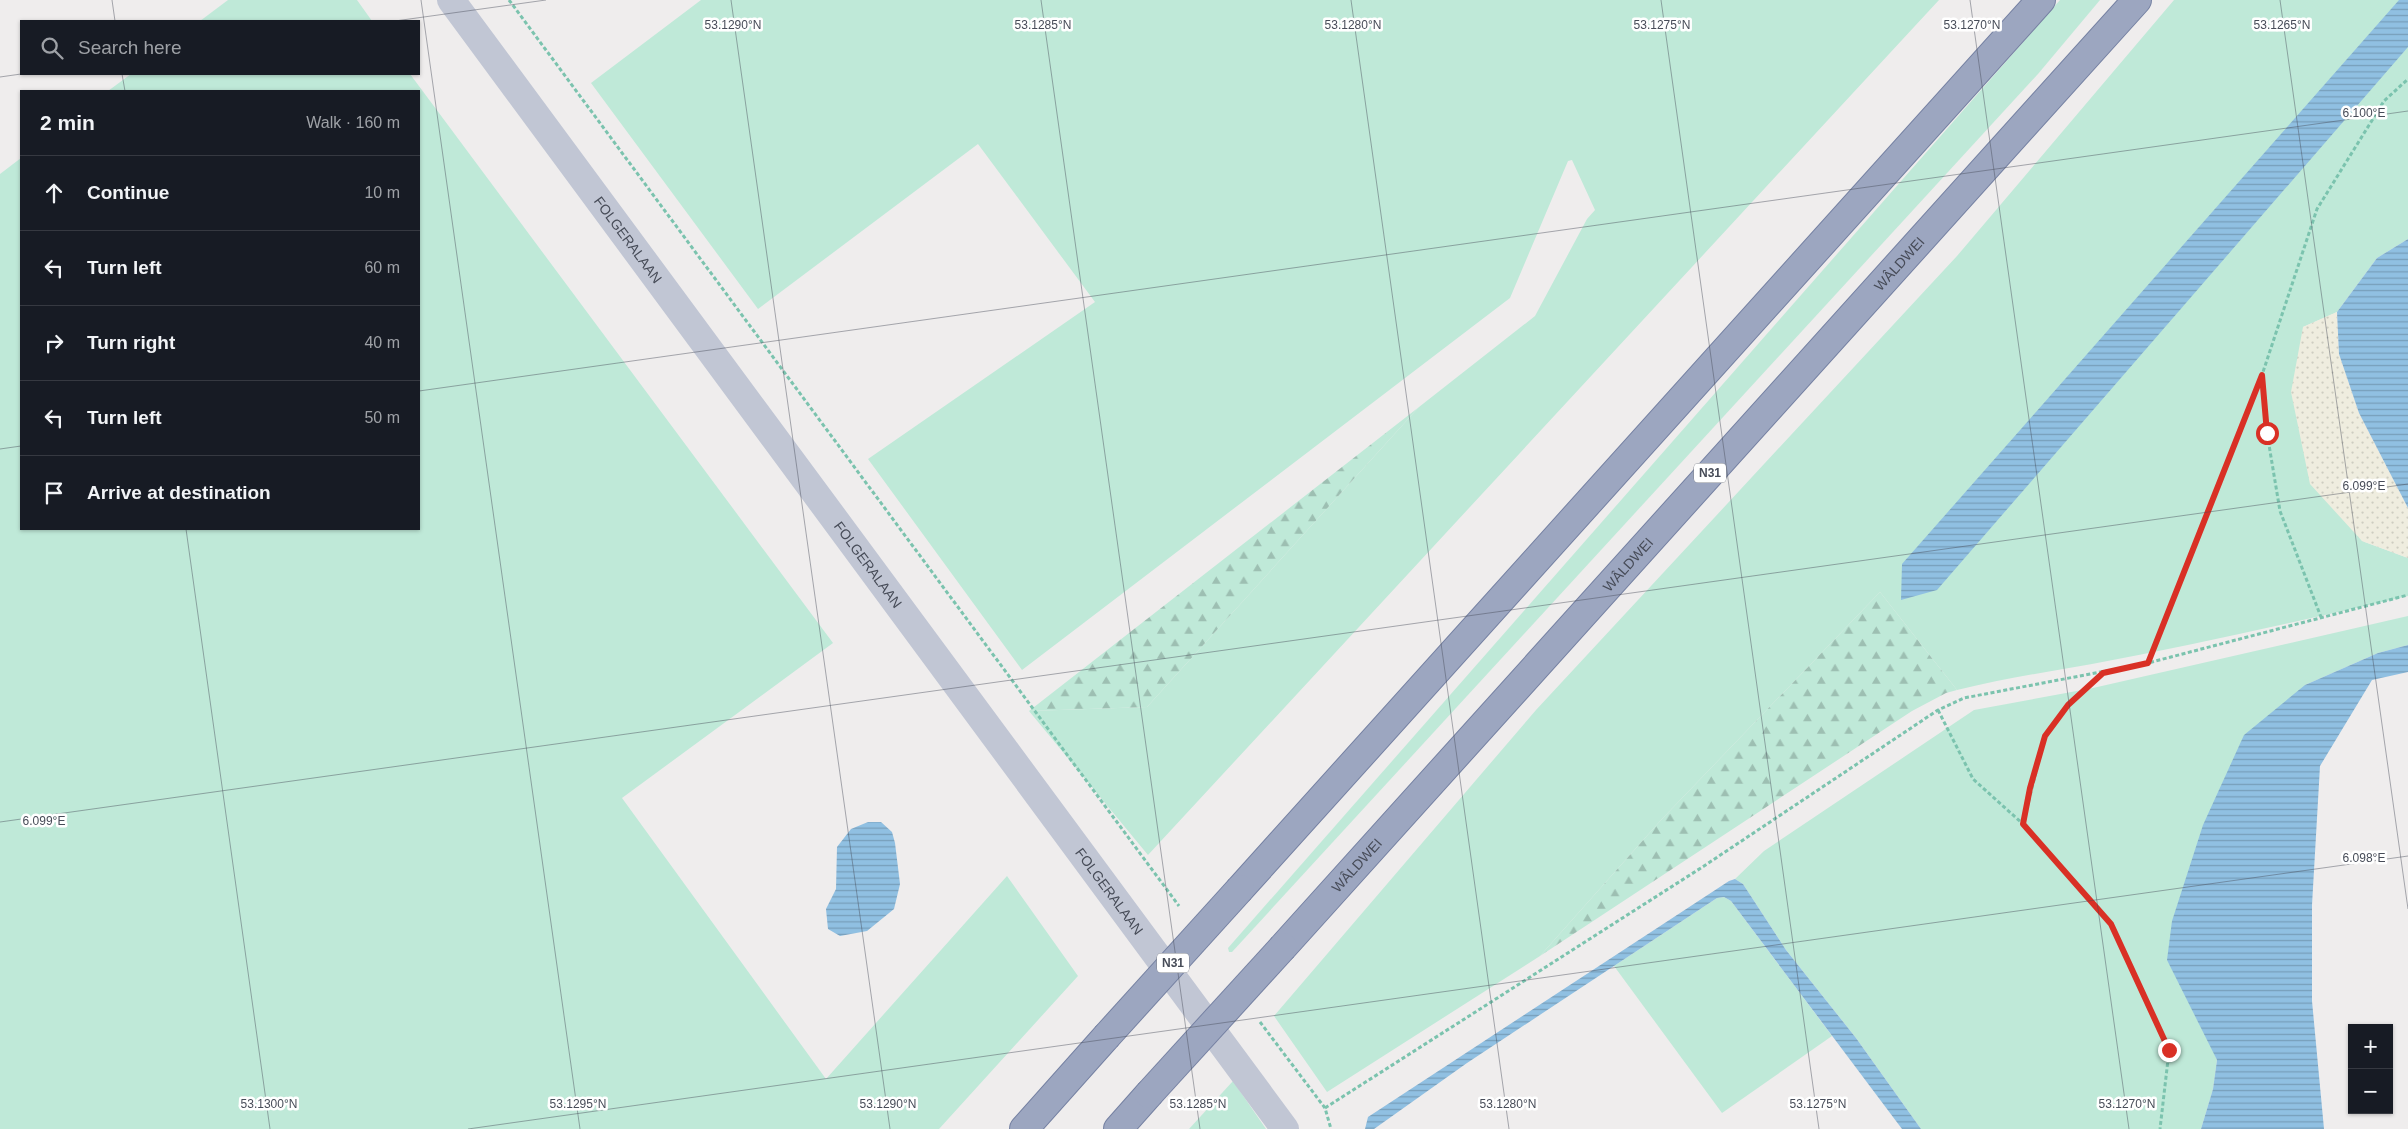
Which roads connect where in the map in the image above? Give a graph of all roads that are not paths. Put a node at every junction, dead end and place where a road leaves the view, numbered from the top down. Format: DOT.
graph roads {
  1 [pos="451,0"];
  2 [pos="2041,0"];
  3 [pos="2137,0"];
  4 [pos="1024,1129"];
  5 [pos="1118,1129"];
  6 [pos="1285,1129"];
  1 -- 6 [label="main road, FOLGERALAAN"];
  2 -- 4 [label="highway, N31, bridge"];
  3 -- 5 [label="highway, WÂLDWEI / N31, bridge"];
}
